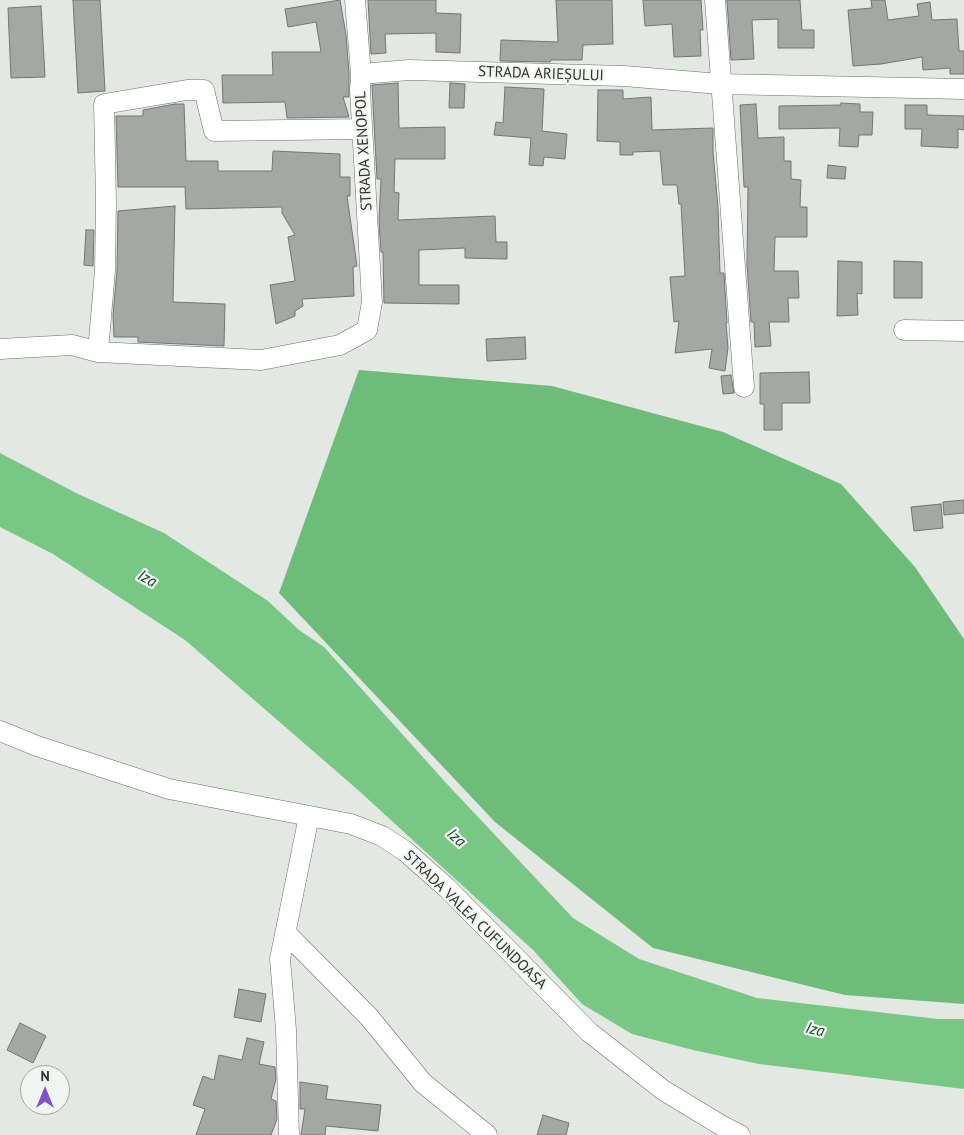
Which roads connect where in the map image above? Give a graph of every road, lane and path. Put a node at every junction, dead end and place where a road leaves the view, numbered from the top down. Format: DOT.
graph roads {
  1 [pos="355,0"];
  2 [pos="715,0"];
  3 [pos="360,74"];
  4 [pos="720,84"];
  5 [pos="964,89"];
  6 [pos="362,129"];
  7 [pos="904,330"];
  8 [pos="964,332"];
  9 [pos="0,349"];
  10 [pos="98,352"];
  11 [pos="744,387"];
  12 [pos="0,731"];
  13 [pos="309,816"];
  14 [pos="286,933"];
  15 [pos="289,1135"];
  16 [pos="487,1135"];
  17 [pos="740,1135"];
  1 -- 3 [label="street, STRADA XENOPOL"];
  2 -- 4 [label="street"];
  3 -- 4 [label="street, STRADA ARIEȘULUI"];
  3 -- 6 [label="street, STRADA XENOPOL"];
  4 -- 5 [label="street, STRADA ARIEȘULUI"];
  4 -- 11 [label="street"];
  6 -- 10 [label="street, STRADA XENOPOL"];
  6 -- 10 [label="street"];
  7 -- 8 [label="street"];
  9 -- 10 [label="street"];
  12 -- 13 [label="street, STRADA VALEA CUFUNDOASA"];
  13 -- 14 [label="street"];
  13 -- 17 [label="street, STRADA VALEA CUFUNDOASA"];
  14 -- 15 [label="street"];
  14 -- 16 [label="street"];
}
